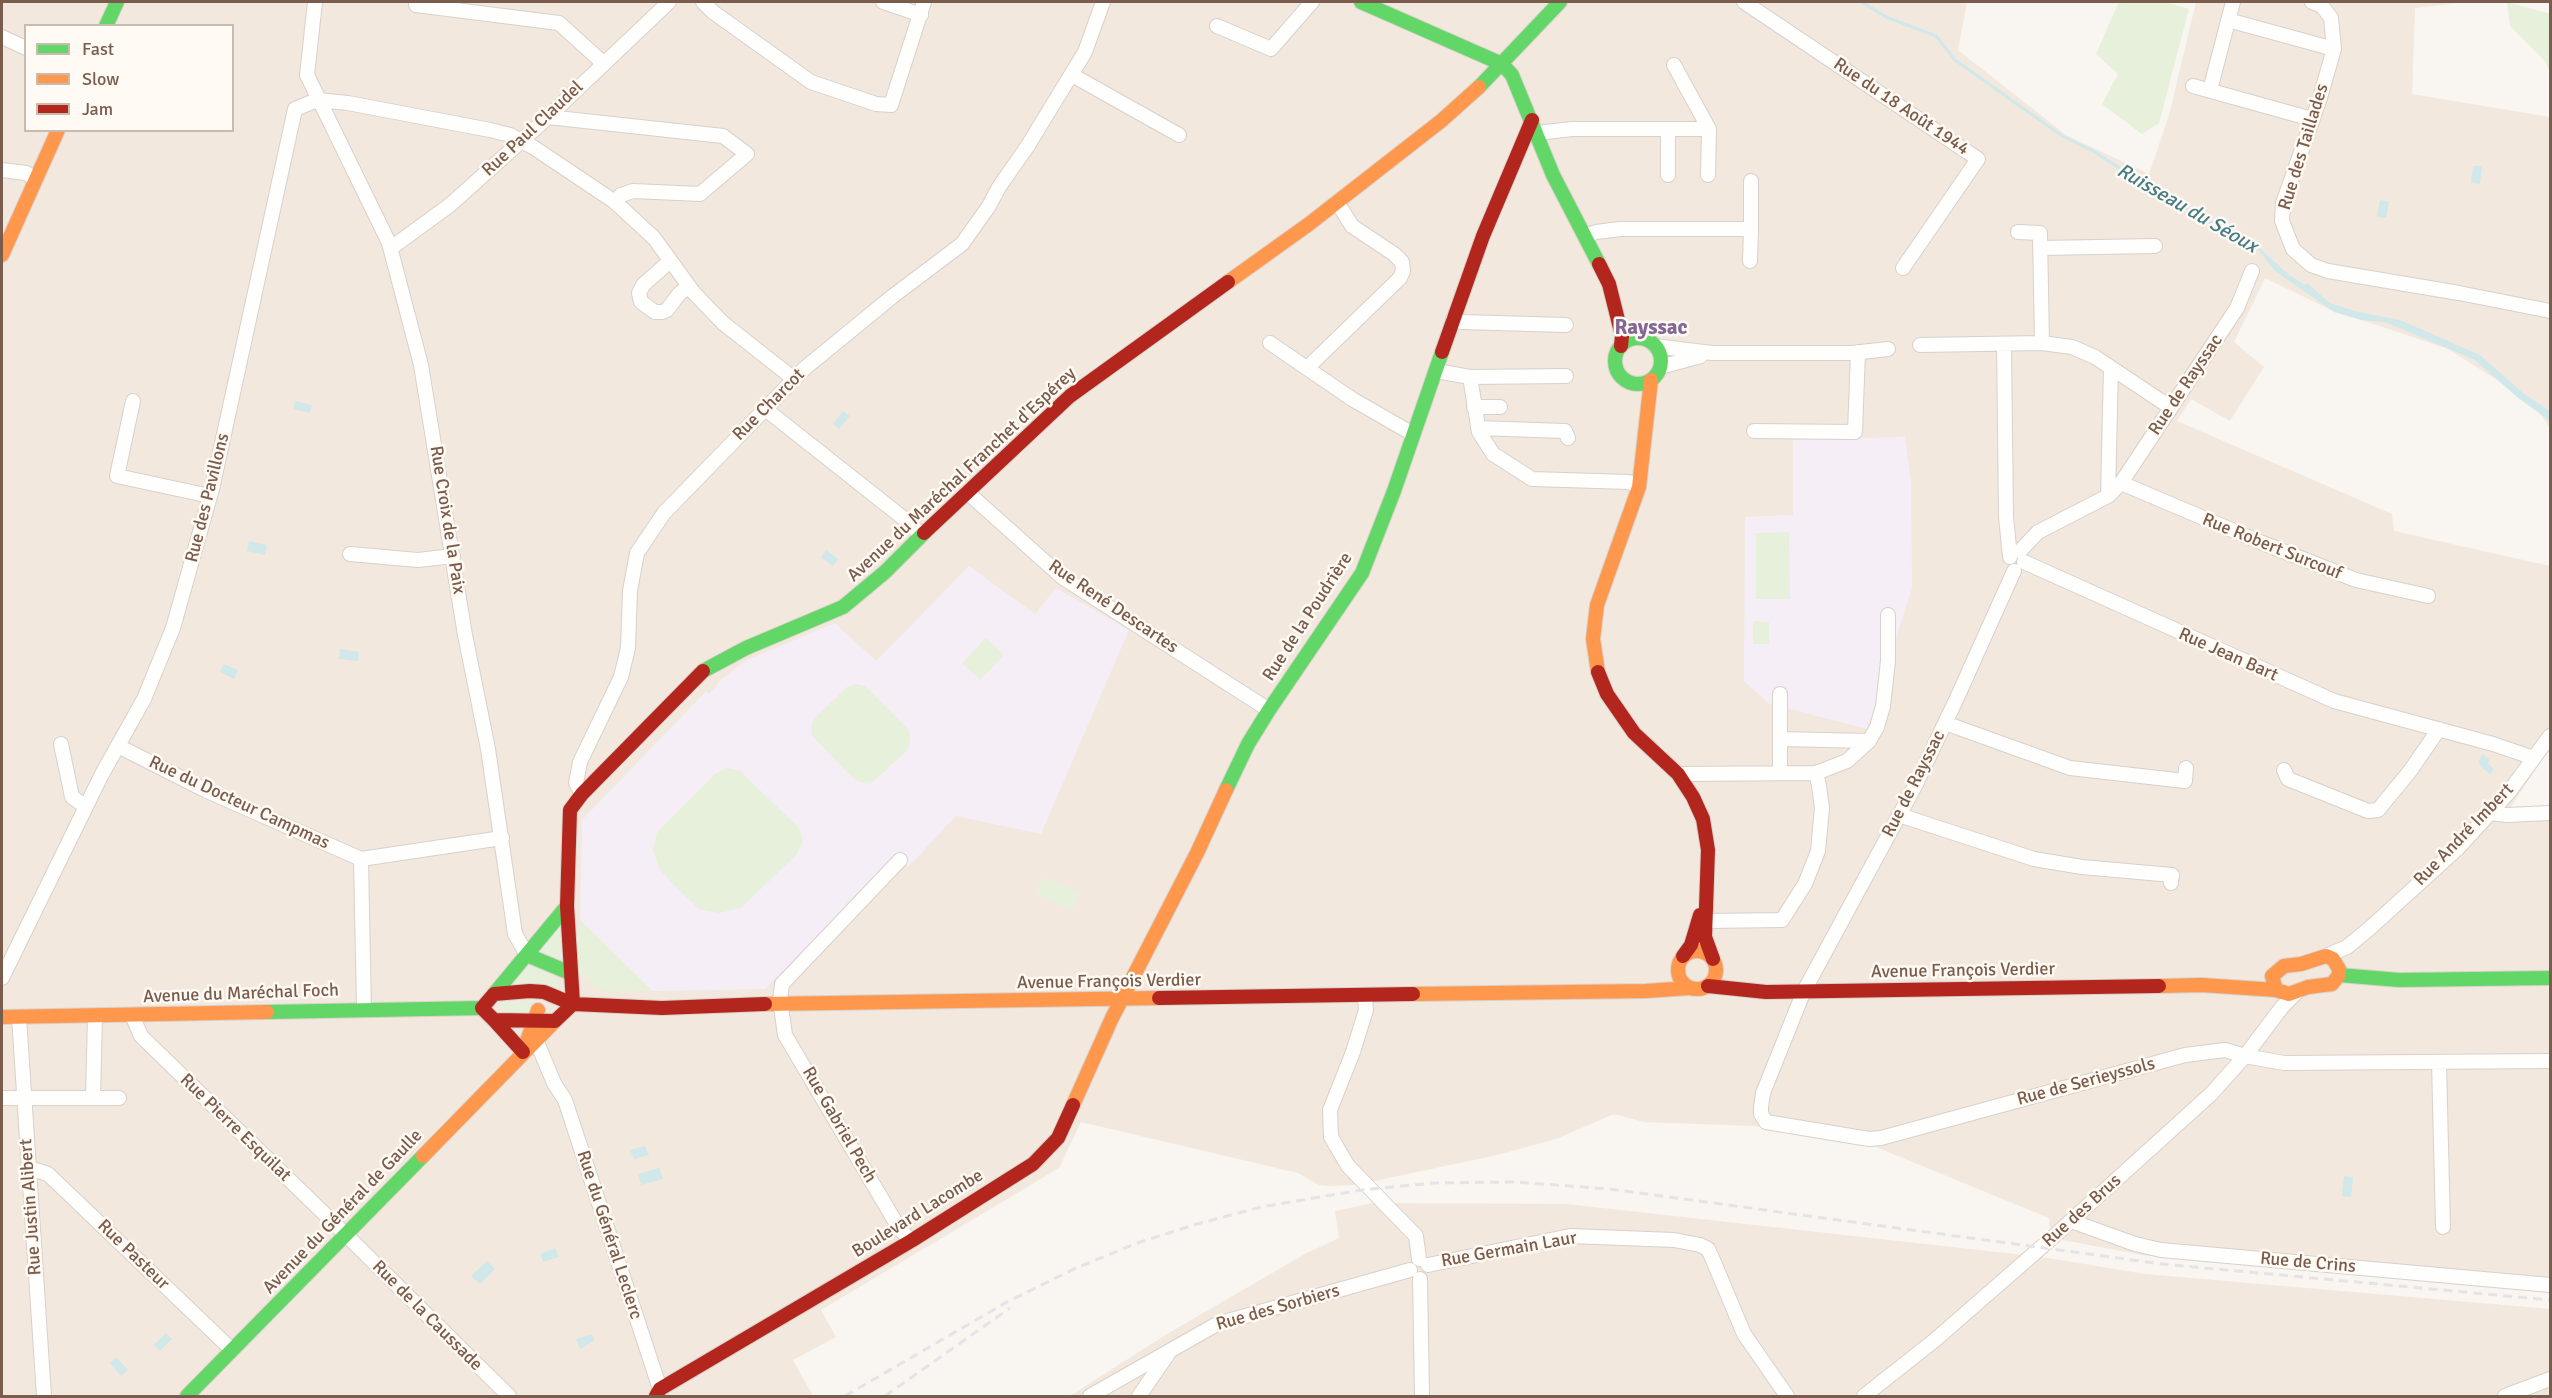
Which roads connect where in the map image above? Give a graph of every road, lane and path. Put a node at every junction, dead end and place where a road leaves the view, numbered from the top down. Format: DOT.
graph roads {
  1 [pos="117,2"];
  2 [pos="315,2"];
  3 [pos="416,2"];
  4 [pos="669,2"];
  5 [pos="702,2"];
  6 [pos="883,2"];
  7 [pos="1103,2"];
  8 [pos="1312,2"];
  9 [pos="1361,2"];
  10 [pos="1560,2"];
  11 [pos="1744,2"];
  12 [pos="2233,2"];
  13 [pos="2312,2"];
  14 [pos="922,8"];
  15 [pos="2228,20"];
  16 [pos="107,24"];
  17 [pos="1217,26"];
  18 [pos="2,37"];
  19 [pos="24,47"];
  20 [pos="2334,49"];
  21 [pos="603,63"];
  22 [pos="1502,64"];
  23 [pos="1674,65"];
  24 [pos="1072,75"];
  25 [pos="2193,86"];
  26 [pos="2210,90"];
  27 [pos="317,100"];
  28 [pos="548,117"];
  29 [pos="2312,119"];
  30 [pos="1532,120"];
  31 [pos="1709,129"];
  32 [pos="1668,130"];
  33 [pos="57,132"];
  34 [pos="1537,133"];
  35 [pos="1179,135"];
  36 [pos="521,140"];
  37 [pos="1536,161"];
  38 [pos="2,170"];
  39 [pos="1511,170"];
  40 [pos="1668,176"];
  41 [pos="1708,176"];
  42 [pos="36,179"];
  43 [pos="1751,181"];
  44 [pos="615,202"];
  45 [pos="1337,202"];
  46 [pos="1751,229"];
  47 [pos="2018,232"];
  48 [pos="1585,236"];
  49 [pos="2155,246"];
  50 [pos="391,248"];
  51 [pos="2040,248"];
  52 [pos="2,255"];
  53 [pos="670,261"];
  54 [pos="1750,261"];
  55 [pos="1903,268"];
  56 [pos="2252,271"];
  57 [pos="689,286"];
  58 [pos="1610,288"];
  59 [pos="2550,311"];
  60 [pos="1453,320"];
  61 [pos="1566,325"];
  62 [pos="1642,333"];
  63 [pos="2042,343"];
  64 [pos="1270,344"];
  65 [pos="2004,344"];
  66 [pos="1920,345"];
  67 [pos="1621,346"];
  68 [pos="1888,349"];
  69 [pos="1858,352"];
  70 [pos="1712,353"];
  71 [pos="1660,367"];
  72 [pos="1306,368"];
  73 [pos="2111,368"];
  74 [pos="1436,371"];
  75 [pos="1566,376"];
  76 [pos="1470,377"];
  77 [pos="794,379"];
  78 [pos="1651,380"];
  79 [pos="1630,382"];
  80 [pos="133,401"];
  81 [pos="1474,407"];
  82 [pos="1500,407"];
  83 [pos="2170,407"];
  84 [pos="764,408"];
  85 [pos="1646,421"];
  86 [pos="1478,428"];
  87 [pos="1754,431"];
  88 [pos="1413,434"];
  89 [pos="1568,438"];
  90 [pos="2121,483"];
  91 [pos="1639,487"];
  92 [pos="967,492"];
  93 [pos="210,496"];
  94 [pos="2108,496"];
  95 [pos="921,535"];
  96 [pos="350,554"];
  97 [pos="453,556"];
  98 [pos="2017,560"];
  99 [pos="2428,596"];
  100 [pos="1888,615"];
  101 [pos="1780,694"];
  102 [pos="1269,710"];
  103 [pos="1945,723"];
  104 [pos="2439,729"];
  105 [pos="2550,736"];
  106 [pos="1780,739"];
  107 [pos="1869,741"];
  108 [pos="61,744"];
  109 [pos="118,746"];
  110 [pos="2534,758"];
  111 [pos="2186,768"];
  112 [pos="2284,770"];
  113 [pos="1780,773"];
  114 [pos="1816,773"];
  115 [pos="1678,774"];
  116 [pos="582,794"];
  117 [pos="86,807"];
  118 [pos="2489,813"];
  119 [pos="2550,813"];
  120 [pos="1899,815"];
  121 [pos="502,838"];
  122 [pos="361,859"];
  123 [pos="900,860"];
  124 [pos="2171,883"];
  125 [pos="1707,892"];
  126 [pos="567,906"];
  127 [pos="1707,921"];
  128 [pos="2370,928"];
  129 [pos="527,955"];
  130 [pos="1683,956"];
  131 [pos="2326,956"];
  132 [pos="1715,966"];
  133 [pos="2276,971"];
  134 [pos="1677,972"];
  135 [pos="570,973"];
  136 [pos="2336,975"];
  137 [pos="2,978"];
  138 [pos="2550,978"];
  139 [pos="2202,985"];
  140 [pos="1708,986"];
  141 [pos="1726,987"];
  142 [pos="1689,988"];
  143 [pos="1804,991"];
  144 [pos="2279,991"];
  145 [pos="544,992"];
  146 [pos="1646,992"];
  147 [pos="2297,992"];
  148 [pos="494,994"];
  149 [pos="1365,996"];
  150 [pos="1122,1000"];
  151 [pos="573,1004"];
  152 [pos="781,1004"];
  153 [pos="2282,1007"];
  154 [pos="482,1008"];
  155 [pos="364,1010"];
  156 [pos="132,1016"];
  157 [pos="2,1017"];
  158 [pos="19,1017"];
  159 [pos="95,1017"];
  160 [pos="494,1020"];
  161 [pos="534,1021"];
  162 [pos="555,1021"];
  163 [pos="536,1040"];
  164 [pos="523,1052"];
  165 [pos="2245,1056"];
  166 [pos="2550,1061"];
  167 [pos="2439,1063"];
  168 [pos="554,1083"];
  169 [pos="2,1098"];
  170 [pos="23,1098"];
  171 [pos="93,1098"];
  172 [pos="119,1098"];
  173 [pos="29,1168"];
  174 [pos="2071,1221"];
  175 [pos="2442,1227"];
  176 [pos="345,1234"];
  177 [pos="911,1241"];
  178 [pos="1419,1268"];
  179 [pos="2550,1285"];
  180 [pos="232,1350"];
  181 [pos="1169,1352"];
  182 [pos="1128,1373"];
  183 [pos="2550,1379"];
  184 [pos="661,1394"];
  185 [pos="1141,1394"];
  186 [pos="44,1396"];
  187 [pos="187,1396"];
  188 [pos="509,1396"];
  189 [pos="1090,1396"];
  190 [pos="1422,1396"];
  191 [pos="1787,1396"];
  192 [pos="1864,1396"];
  193 [pos="2505,1396"];
  1 -- 16 [label="main road"];
  2 -- 27 [label="street"];
  3 -- 21 [label="street"];
  4 -- 21 [label="street, Rue Paul Claudel"];
  5 -- 14 [label="street"];
  6 -- 14 [label="street"];
  7 -- 24 [label="street, Rue Charcot"];
  8 -- 17 [label="street"];
  9 -- 22 [label="main road"];
  10 -- 22 [label="main road, Avenue du Maréchal Franchet d'Espérey"];
  11 -- 55 [label="street, Rue du 18 Août 1944"];
  12 -- 15 [label="street"];
  13 -- 20 [label="street, Rue des Taillades"];
  15 -- 20 [label="street"];
  15 -- 26 [label="street"];
  18 -- 19 [label="street"];
  20 -- 29 [label="street, Rue des Taillades"];
  21 -- 28 [label="street, Rue Paul Claudel"];
  22 -- 30 [label="main road"];
  22 -- 45 [label="main road, Avenue du Maréchal Franchet d'Espérey"];
  23 -- 31 [label="street"];
  24 -- 35 [label="street"];
  24 -- 77 [label="street, Rue Charcot"];
  25 -- 26 [label="street"];
  26 -- 29 [label="street"];
  27 -- 36 [label="street"];
  27 -- 50 [label="street, Rue Croix de la Paix"];
  27 -- 93 [label="street, Rue des Pavillons"];
  28 -- 36 [label="street, Rue Paul Claudel"];
  28 -- 44 [label="street"];
  29 -- 59 [label="street, Rue des Taillades"];
  30 -- 34 [label="main road"];
  30 -- 39 [label="main road, Rue de la Poudrière"];
  31 -- 32 [label="street"];
  31 -- 41 [label="street"];
  32 -- 34 [label="street"];
  32 -- 40 [label="street"];
  33 -- 42 [label="main road"];
  34 -- 37 [label="main road"];
  36 -- 44 [label="street"];
  36 -- 50 [label="street, Rue Paul Claudel"];
  37 -- 39 [label="main road"];
  37 -- 48 [label="main road"];
  38 -- 42 [label="street"];
  39 -- 60 [label="main road, Rue de la Poudrière"];
  42 -- 52 [label="main road"];
  43 -- 46 [label="street"];
  44 -- 53 [label="street"];
  45 -- 72 [label="street"];
  45 -- 92 [label="main road, Avenue du Maréchal Franchet d'Espérey"];
  46 -- 48 [label="street"];
  46 -- 54 [label="street"];
  47 -- 51 [label="street"];
  48 -- 58 [label="main road"];
  49 -- 51 [label="street"];
  50 -- 97 [label="street, Rue Croix de la Paix"];
  51 -- 63 [label="street"];
  53 -- 57 [label="street"];
  53 -- 57 [label="street"];
  56 -- 83 [label="street, Rue de Rayssac"];
  57 -- 77 [label="street"];
  58 -- 62 [label="main road"];
  58 -- 67 [label="main road"];
  60 -- 61 [label="street"];
  60 -- 74 [label="main road, Rue de la Poudrière"];
  62 -- 67 [label="main road"];
  62 -- 70 [label="street"];
  62 -- 71 [label="main road"];
  63 -- 65 [label="street"];
  63 -- 73 [label="street"];
  64 -- 72 [label="street"];
  65 -- 66 [label="street"];
  65 -- 98 [label="street"];
  67 -- 79 [label="main road"];
  68 -- 69 [label="street"];
  69 -- 70 [label="street"];
  69 -- 87 [label="street"];
  70 -- 71 [label="street"];
  71 -- 78 [label="main road"];
  72 -- 88 [label="street"];
  73 -- 83 [label="street"];
  73 -- 94 [label="street"];
  74 -- 76 [label="street"];
  74 -- 88 [label="main road, Rue de la Poudrière"];
  75 -- 76 [label="street"];
  76 -- 81 [label="street"];
  77 -- 84 [label="street, Rue Charcot"];
  78 -- 79 [label="main road"];
  78 -- 85 [label="main road"];
  79 -- 85 [label="main road"];
  80 -- 93 [label="street"];
  81 -- 82 [label="street"];
  81 -- 86 [label="street"];
  83 -- 90 [label="street, Rue de Rayssac"];
  84 -- 95 [label="street"];
  84 -- 116 [label="street, Rue Charcot"];
  85 -- 91 [label="main road"];
  86 -- 89 [label="street"];
  86 -- 91 [label="street"];
  88 -- 102 [label="main road, Rue de la Poudrière"];
  90 -- 94 [label="street, Rue de Rayssac"];
  90 -- 99 [label="street, Rue Robert Surcouf"];
  91 -- 115 [label="main road"];
  92 -- 95 [label="main road, Avenue du Maréchal Franchet d'Espérey"];
  92 -- 102 [label="street, Rue René Descartes"];
  93 -- 109 [label="street, Rue des Pavillons"];
  94 -- 98 [label="street, Rue de Rayssac"];
  95 -- 116 [label="main road, Avenue du Maréchal Franchet d'Espérey"];
  96 -- 97 [label="street"];
  97 -- 121 [label="street, Rue Croix de la Paix"];
  98 -- 103 [label="street, Rue de Rayssac"];
  98 -- 104 [label="street, Rue Jean Bart"];
  100 -- 107 [label="street"];
  101 -- 106 [label="street"];
  102 -- 150 [label="main road, Rue de la Poudrière"];
  103 -- 111 [label="street"];
  103 -- 120 [label="street, Rue de Rayssac"];
  104 -- 110 [label="street, Rue Jean Bart"];
  104 -- 112 [label="street"];
  105 -- 110 [label="street, Rue André Imbert"];
  106 -- 107 [label="street"];
  106 -- 113 [label="street"];
  107 -- 114 [label="street"];
  108 -- 117 [label="street"];
  109 -- 117 [label="street, Rue des Pavillons"];
  109 -- 122 [label="street, Rue du Docteur Campmas"];
  110 -- 118 [label="street, Rue André Imbert"];
  113 -- 114 [label="street"];
  113 -- 115 [label="street"];
  114 -- 127 [label="street"];
  115 -- 125 [label="main road"];
  116 -- 126 [label="main road, Avenue du Maréchal Franchet d'Espérey"];
  117 -- 137 [label="street, Rue des Pavillons"];
  118 -- 119 [label="street"];
  118 -- 128 [label="street, Rue André Imbert"];
  120 -- 124 [label="street"];
  120 -- 143 [label="street, Rue de Rayssac"];
  121 -- 122 [label="street"];
  121 -- 129 [label="street, Rue Croix de la Paix"];
  122 -- 155 [label="street"];
  123 -- 152 [label="street"];
  125 -- 127 [label="main road"];
  125 -- 130 [label="main road"];
  126 -- 129 [label="main road"];
  126 -- 135 [label="main road, Avenue du Maréchal Franchet d'Espérey"];
  127 -- 132 [label="main road"];
  128 -- 131 [label="street, Rue André Imbert"];
  128 -- 136 [label="street, Rue André Imbert"];
  129 -- 135 [label="main road"];
  129 -- 148 [label="main road"];
  130 -- 132 [label="main road"];
  130 -- 134 [label="main road"];
  131 -- 133 [label="main road, Avenue François Verdier"];
  131 -- 136 [label="main road"];
  132 -- 140 [label="main road"];
  132 -- 141 [label="main road"];
  133 -- 139 [label="main road, Avenue François Verdier"];
  133 -- 144 [label="main road"];
  134 -- 142 [label="main road"];
  134 -- 146 [label="main road"];
  135 -- 151 [label="main road, Avenue du Maréchal Franchet d'Espérey"];
  136 -- 138 [label="main road"];
  136 -- 147 [label="main road, Avenue François Verdier"];
  139 -- 143 [label="main road, Avenue François Verdier"];
  139 -- 144 [label="main road, Avenue François Verdier"];
  140 -- 141 [label="main road, Avenue François Verdier"];
  140 -- 142 [label="main road"];
  141 -- 143 [label="main road, Avenue François Verdier"];
  142 -- 146 [label="main road, Avenue François Verdier"];
  143 -- 165 [label="street, Rue de Serieyssols"];
  144 -- 147 [label="main road, Avenue François Verdier"];
  144 -- 153 [label="street"];
  145 -- 148 [label="main road"];
  145 -- 151 [label="main road, Avenue François Verdier"];
  145 -- 161 [label="main road"];
  146 -- 149 [label="main road, Avenue François Verdier"];
  147 -- 153 [label="street, Rue des Brus"];
  148 -- 154 [label="main road"];
  149 -- 150 [label="main road, Avenue François Verdier"];
  149 -- 178 [label="street"];
  150 -- 152 [label="main road, Avenue François Verdier"];
  150 -- 177 [label="main road, Boulevard Lacombe"];
  151 -- 152 [label="main road, Avenue François Verdier"];
  151 -- 162 [label="main road, Avenue du Général de Gaulle"];
  152 -- 177 [label="street, Rue Gabriel Pech"];
  153 -- 165 [label="street, Rue des Brus"];
  154 -- 155 [label="main road, Avenue du Maréchal Foch"];
  154 -- 160 [label="main road"];
  155 -- 156 [label="main road, Avenue du Maréchal Foch"];
  156 -- 159 [label="main road, Avenue du Maréchal Foch"];
  156 -- 176 [label="street, Rue Pierre Esquilat"];
  157 -- 158 [label="main road, Avenue du Maréchal Foch"];
  158 -- 159 [label="main road, Avenue du Maréchal Foch"];
  158 -- 170 [label="street, Rue Justin Alibert"];
  159 -- 171 [label="street"];
  160 -- 161 [label="main road"];
  160 -- 164 [label="main road"];
  161 -- 162 [label="main road"];
  161 -- 164 [label="main road"];
  162 -- 163 [label="main road, Avenue du Général de Gaulle"];
  163 -- 164 [label="main road, Avenue du Général de Gaulle"];
  163 -- 168 [label="street"];
  164 -- 168 [label="street"];
  164 -- 176 [label="main road, Avenue du Général de Gaulle"];
  165 -- 167 [label="street, Rue de Serieyssols"];
  165 -- 174 [label="street, Rue des Brus"];
  166 -- 167 [label="street, Rue de Serieyssols"];
  167 -- 175 [label="street"];
  168 -- 184 [label="street, Rue du Général Leclerc"];
  169 -- 170 [label="street"];
  170 -- 171 [label="street"];
  170 -- 173 [label="street, Rue Justin Alibert"];
  171 -- 172 [label="street"];
  173 -- 180 [label="street, Rue Pasteur"];
  173 -- 186 [label="street, Rue Justin Alibert"];
  174 -- 179 [label="street, Rue de Crins"];
  174 -- 192 [label="street, Rue des Brus"];
  176 -- 180 [label="main road, Avenue du Général de Gaulle"];
  176 -- 188 [label="street, Rue de la Caussade"];
  177 -- 184 [label="main road, Boulevard Lacombe"];
  178 -- 181 [label="street, Rue des Sorbiers"];
  178 -- 190 [label="street"];
  178 -- 191 [label="street, Rue Germain Laur"];
  180 -- 187 [label="main road, Avenue du Général de Gaulle"];
  181 -- 182 [label="street, Rue des Sorbiers"];
  181 -- 185 [label="street"];
  182 -- 185 [label="street"];
  182 -- 189 [label="street, Rue des Sorbiers"];
  183 -- 193 [label="street"];
}
